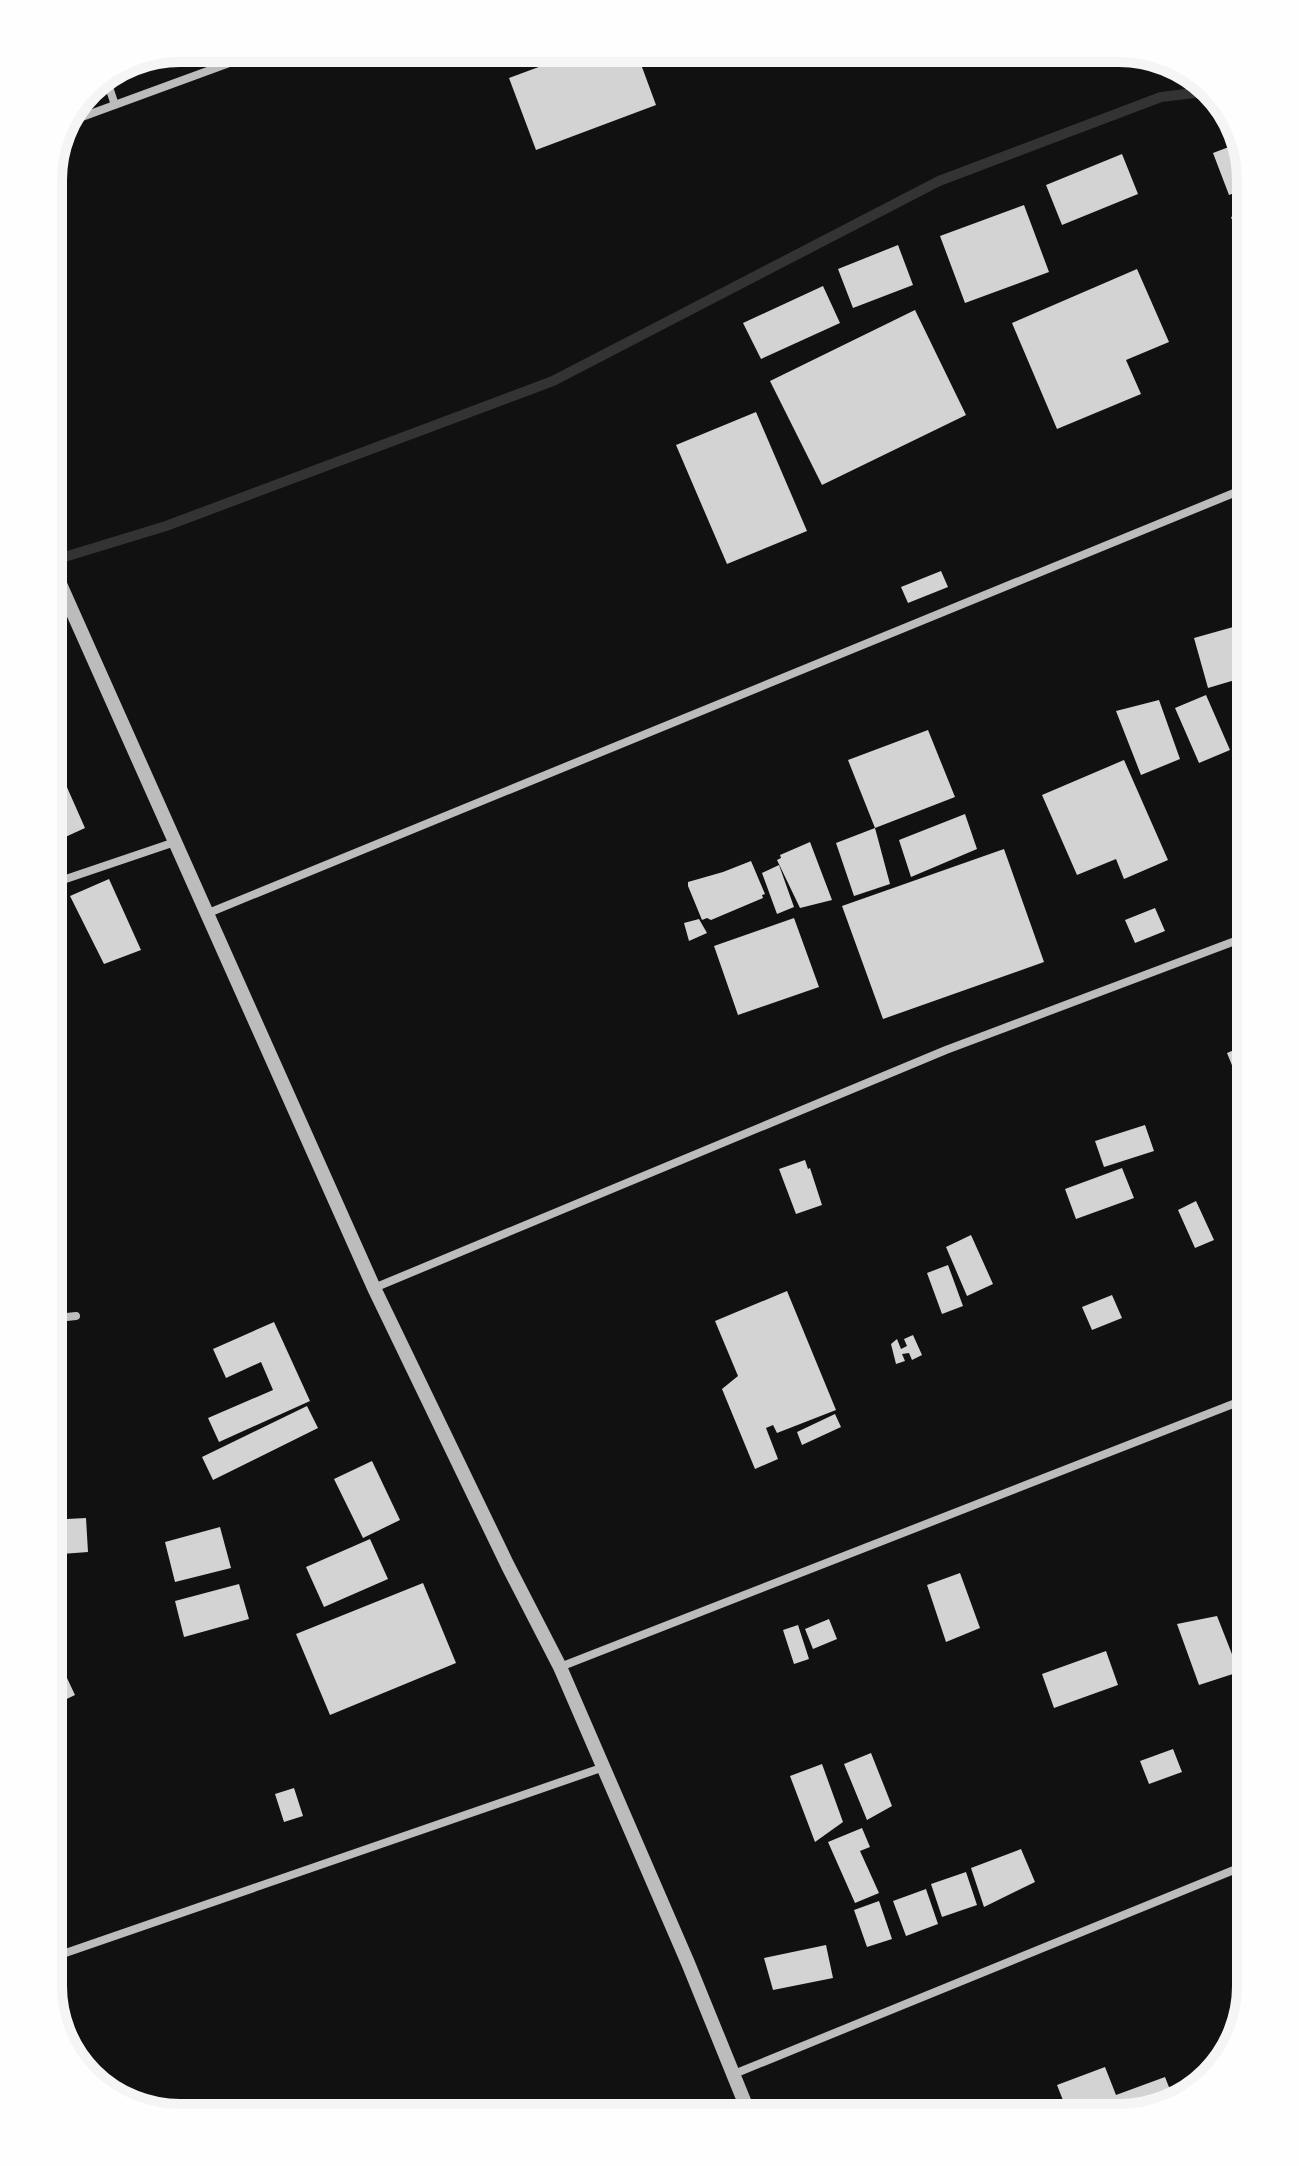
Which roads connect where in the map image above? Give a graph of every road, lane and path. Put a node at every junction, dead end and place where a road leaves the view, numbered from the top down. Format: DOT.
graph roads {
  1 [pos="232,62"];
  2 [pos="109,86"];
  3 [pos="115,105"];
  4 [pos="80,118"];
  5 [pos="1237,492"];
  6 [pos="62,588"];
  7 [pos="175,842"];
  8 [pos="62,880"];
  9 [pos="206,914"];
  10 [pos="1237,940"];
  11 [pos="374,1288"];
  12 [pos="76,1316"];
  13 [pos="62,1318"];
  14 [pos="1237,1402"];
  15 [pos="560,1667"];
  16 [pos="605,1767"];
  17 [pos="1237,1869"];
  18 [pos="62,1954"];
  19 [pos="734,2074"];
  20 [pos="746,2104"];
  1 -- 3 [label="street"];
  2 -- 3 [label="street"];
  3 -- 4 [label="street"];
  5 -- 9 [label="street"];
  6 -- 7 [label="street"];
  7 -- 8 [label="street"];
  7 -- 9 [label="street"];
  9 -- 11 [label="street"];
  10 -- 11 [label="street"];
  11 -- 15 [label="street"];
  12 -- 13 [label="street"];
  14 -- 15 [label="street"];
  15 -- 16 [label="street"];
  16 -- 18 [label="street"];
  16 -- 19 [label="street"];
  17 -- 19 [label="street"];
  19 -- 20 [label="street"];
}
